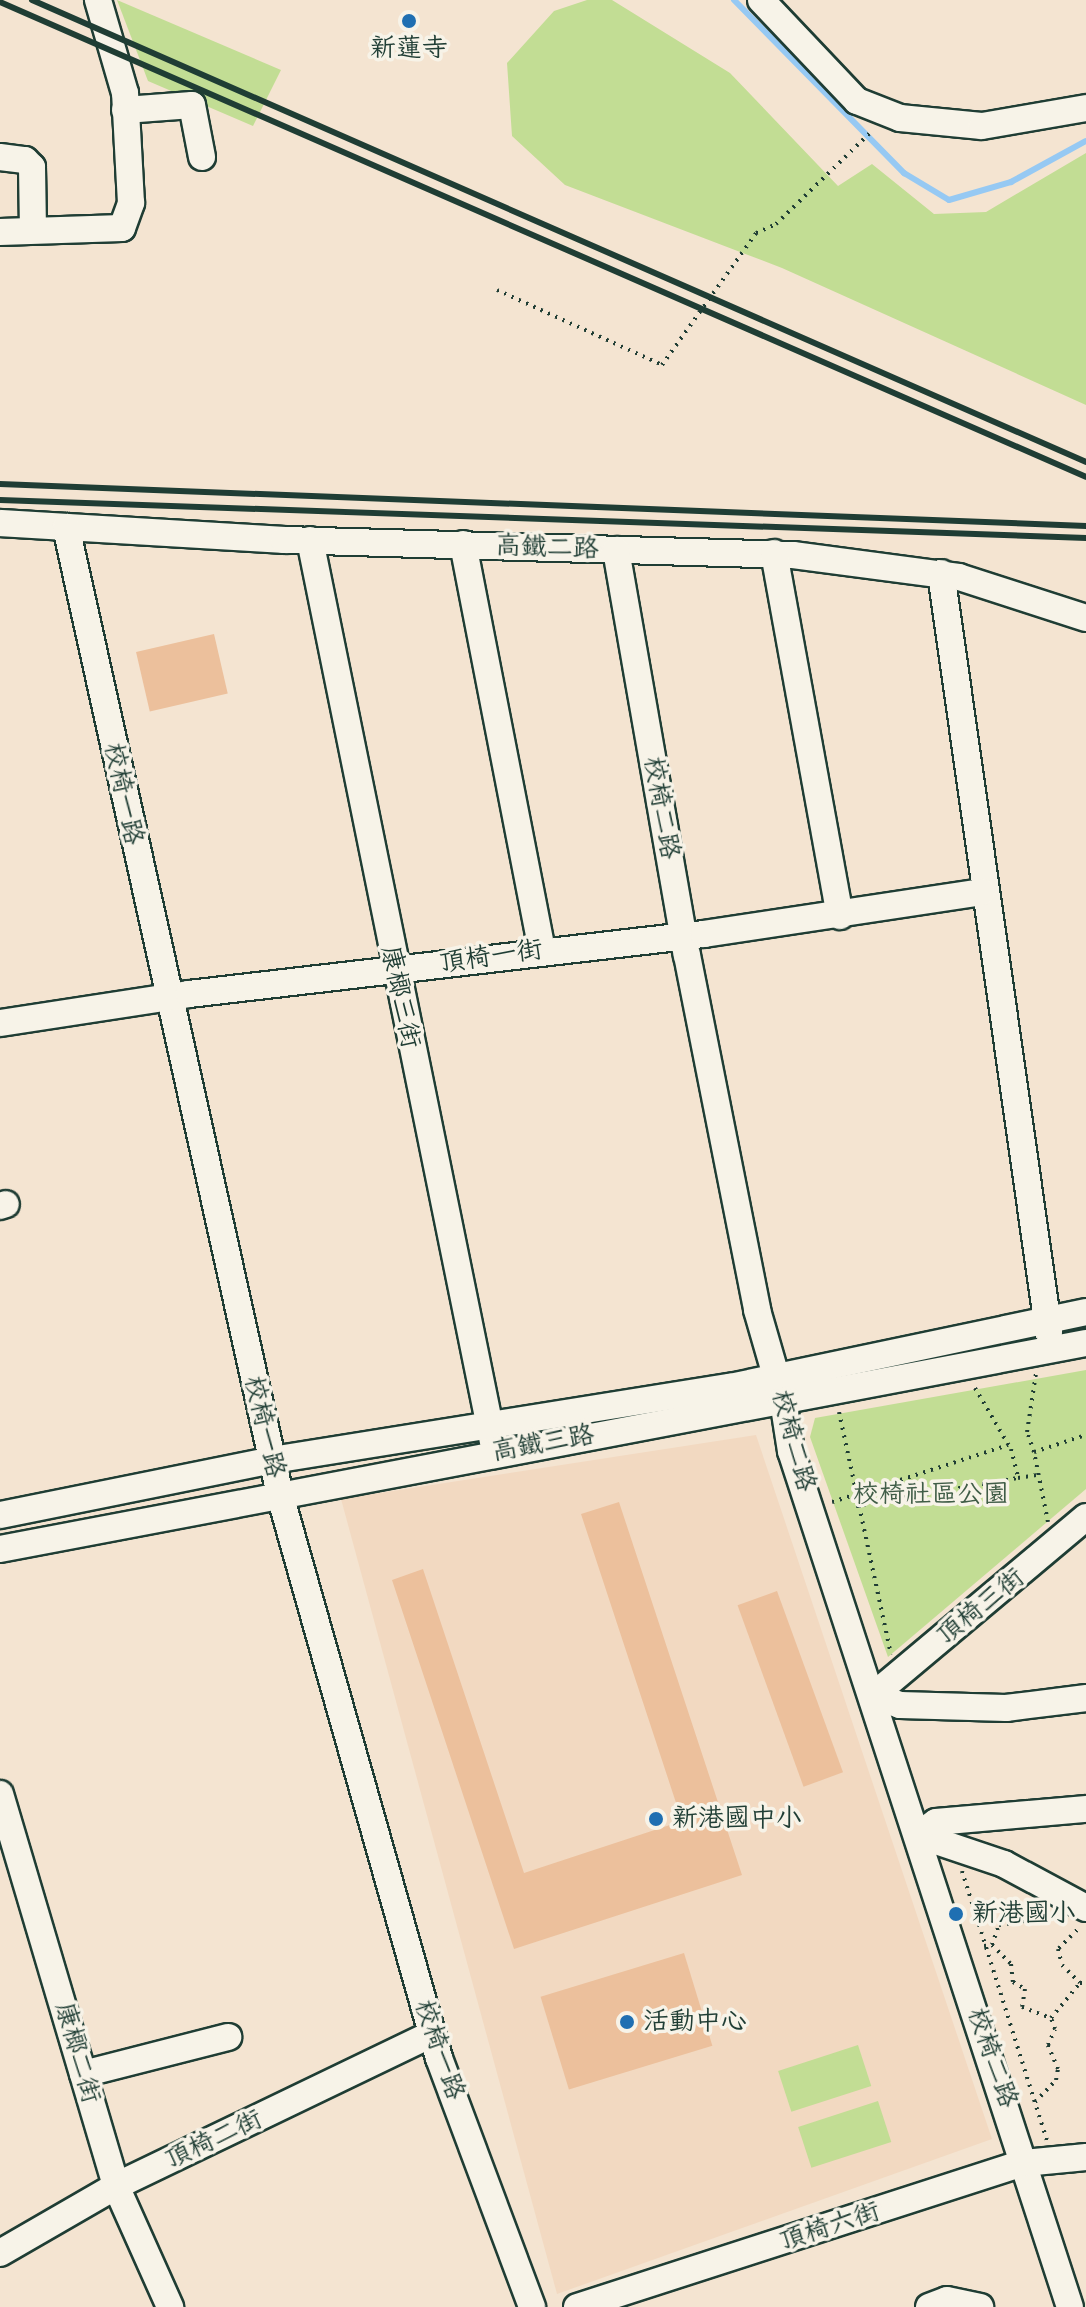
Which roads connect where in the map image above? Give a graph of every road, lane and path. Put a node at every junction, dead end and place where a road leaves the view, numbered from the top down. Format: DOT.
graph roads {
  1 [pos="98,0"];
  2 [pos="761,0"];
  3 [pos="1086,108"];
  4 [pos="125,110"];
  5 [pos="877,127"];
  6 [pos="0,157"];
  7 [pos="202,157"];
  8 [pos="33,230"];
  9 [pos="0,232"];
  10 [pos="497,290"];
  11 [pos="0,523"];
  12 [pos="66,527"];
  13 [pos="310,540"];
  14 [pos="463,544"];
  15 [pos="616,550"];
  16 [pos="774,553"];
  17 [pos="941,573"];
  18 [pos="1086,618"];
  19 [pos="982,892"];
  20 [pos="840,916"];
  21 [pos="683,935"];
  22 [pos="542,949"];
  23 [pos="395,970"];
  24 [pos="166,998"];
  25 [pos="0,1023"];
  26 [pos="1086,1312"];
  27 [pos="1047,1319"];
  28 [pos="1086,1343"];
  29 [pos="1044,1360"];
  30 [pos="972,1382"];
  31 [pos="780,1389"];
  32 [pos="838,1408"];
  33 [pos="1086,1435"];
  34 [pos="493,1440"];
  35 [pos="1008,1445"];
  36 [pos="1034,1452"];
  37 [pos="272,1460"];
  38 [pos="1038,1475"];
  39 [pos="1018,1478"];
  40 [pos="280,1495"];
  41 [pos="854,1495"];
  42 [pos="826,1504"];
  43 [pos="856,1506"];
  44 [pos="0,1515"];
  45 [pos="1086,1517"];
  46 [pos="1049,1532"];
  47 [pos="0,1549"];
  48 [pos="893,1660"];
  49 [pos="874,1695"];
  50 [pos="1086,1698"];
  51 [pos="0,1794"];
  52 [pos="1086,1809"];
  53 [pos="918,1835"];
  54 [pos="962,1871"];
  55 [pos="1037,1908"];
  56 [pos="1082,1919"];
  57 [pos="992,1945"];
  58 [pos="984,1946"];
  59 [pos="1083,1983"];
  60 [pos="1051,2018"];
  61 [pos="432,2034"];
  62 [pos="228,2037"];
  63 [pos="83,2074"];
  64 [pos="1035,2102"];
  65 [pos="1048,2143"];
  66 [pos="1086,2157"];
  67 [pos="1024,2163"];
  68 [pos="116,2186"];
  69 [pos="0,2253"];
  70 [pos="170,2307"];
  71 [pos="532,2307"];
  72 [pos="577,2307"];
  73 [pos="929,2307"];
  74 [pos="980,2307"];
  75 [pos="1070,2307"];
  1 -- 4 [label="street"];
  2 -- 3 [label="street"];
  4 -- 7 [label="street"];
  4 -- 8 [label="street"];
  5 -- 10 [label="path"];
  6 -- 8 [label="street"];
  8 -- 9 [label="street"];
  11 -- 12 [label="street, 高鐵二路"];
  12 -- 13 [label="street, 高鐵二路"];
  12 -- 24 [label="street, 校椅一路"];
  13 -- 14 [label="street, 高鐵二路"];
  13 -- 23 [label="street, 康榔三街"];
  14 -- 15 [label="street, 高鐵二路"];
  14 -- 22 [label="street"];
  15 -- 16 [label="street, 高鐵二路"];
  15 -- 21 [label="street, 校椅二路"];
  16 -- 17 [label="street, 高鐵二路"];
  16 -- 20 [label="street"];
  17 -- 18 [label="street, 高鐵二路"];
  17 -- 19 [label="street"];
  19 -- 20 [label="street, 頂椅一街"];
  19 -- 27 [label="street"];
  20 -- 21 [label="street, 頂椅一街"];
  21 -- 22 [label="street, 頂椅一街"];
  21 -- 31 [label="street, 校椅二路"];
  22 -- 23 [label="street, 頂椅一街"];
  23 -- 24 [label="street, 頂椅一街"];
  23 -- 34 [label="street, 康榔三街"];
  24 -- 25 [label="street, 頂椅一街"];
  24 -- 37 [label="street, 校椅一路"];
  26 -- 27 [label="street, 高鐵三路"];
  27 -- 29 [label="street"];
  27 -- 31 [label="street, 高鐵三路"];
  28 -- 29 [label="street, 高鐵三路"];
  29 -- 31 [label="street, 高鐵三路"];
  29 -- 36 [label="path"];
  30 -- 35 [label="path"];
  31 -- 34 [label="street, 高鐵三路"];
  31 -- 49 [label="street, 校椅二路"];
  32 -- 41 [label="path"];
  33 -- 36 [label="path"];
  34 -- 37 [label="street, 高鐵三路"];
  34 -- 40 [label="street, 高鐵三路"];
  35 -- 39 [label="path"];
  35 -- 41 [label="path"];
  36 -- 38 [label="path"];
  37 -- 40 [label="street, 校椅一路"];
  37 -- 44 [label="street, 高鐵三路"];
  38 -- 39 [label="path"];
  38 -- 46 [label="path"];
  39 -- 43 [label="path"];
  40 -- 47 [label="street, 高鐵三路"];
  40 -- 61 [label="street, 校椅一路"];
  41 -- 42 [label="path"];
  41 -- 43 [label="path"];
  43 -- 48 [label="path"];
  45 -- 49 [label="street, 頂椅三街"];
  49 -- 50 [label="street"];
  49 -- 53 [label="street, 校椅二路"];
  51 -- 63 [label="street, 康榔二街"];
  52 -- 53 [label="street"];
  53 -- 56 [label="street"];
  53 -- 67 [label="street, 校椅二路"];
  54 -- 58 [label="path"];
  55 -- 57 [label="path"];
  56 -- 59 [label="path"];
  57 -- 58 [label="path"];
  57 -- 60 [label="path"];
  58 -- 64 [label="path"];
  59 -- 60 [label="path"];
  60 -- 64 [label="path"];
  61 -- 68 [label="street, 頂椅二街"];
  61 -- 71 [label="street, 校椅一路"];
  62 -- 63 [label="street"];
  63 -- 68 [label="street, 康榔二街"];
  64 -- 65 [label="path"];
  66 -- 67 [label="street, 頂椅六街"];
  67 -- 72 [label="street, 頂椅六街"];
  67 -- 75 [label="street, 校椅二路"];
  68 -- 69 [label="street, 頂椅二街"];
  68 -- 70 [label="street, 康榔二街"];
  73 -- 74 [label="street"];
}
